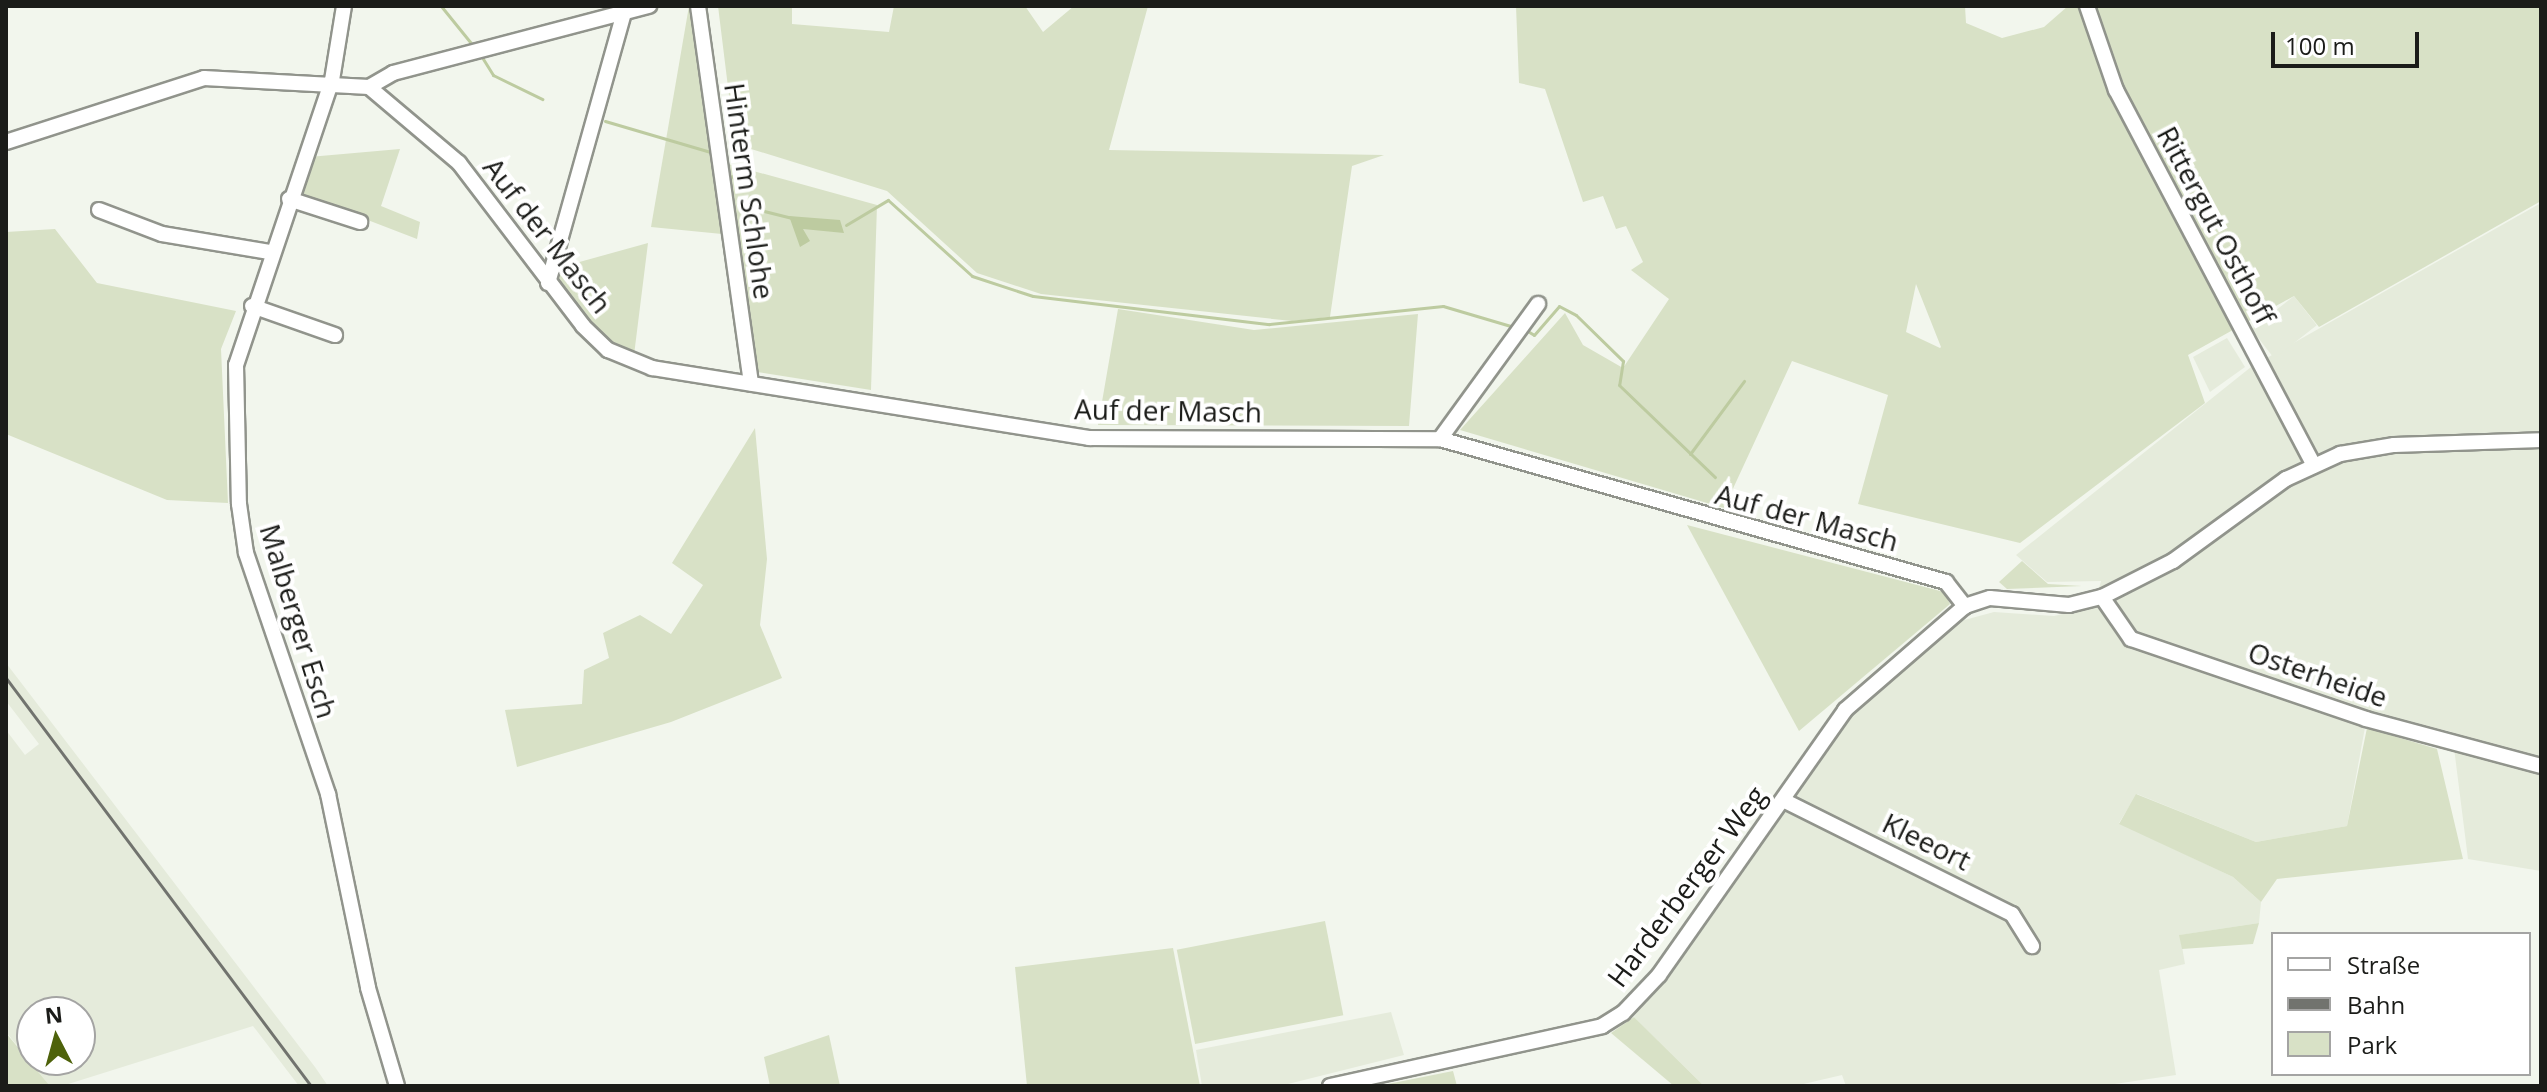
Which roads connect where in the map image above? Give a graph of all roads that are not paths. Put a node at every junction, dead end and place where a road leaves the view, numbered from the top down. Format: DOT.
graph roads {
  1 [pos="344,6"];
  2 [pos="649,6"];
  3 [pos="698,6"];
  4 [pos="2087,6"];
  5 [pos="624,12"];
  6 [pos="332,80"];
  7 [pos="369,87"];
  8 [pos="6,142"];
  9 [pos="289,199"];
  10 [pos="99,210"];
  11 [pos="360,222"];
  12 [pos="269,252"];
  13 [pos="548,283"];
  14 [pos="1538,304"];
  15 [pos="252,306"];
  16 [pos="335,335"];
  17 [pos="751,383"];
  18 [pos="1440,439"];
  19 [pos="2541,440"];
  20 [pos="2313,464"];
  21 [pos="2102,597"];
  22 [pos="1965,606"];
  23 [pos="2541,766"];
  24 [pos="1783,800"];
  25 [pos="2032,946"];
  26 [pos="397,1086"];
  27 [pos="1330,1086"];
  1 -- 6 [label="street, Malberger Esch"];
  2 -- 5 [label="street"];
  3 -- 17 [label="street, Hinterm Schlohe"];
  4 -- 20 [label="street, Rittergut Osthoff"];
  5 -- 7 [label="street"];
  5 -- 13 [label="street"];
  6 -- 7 [label="street"];
  6 -- 8 [label="street"];
  6 -- 9 [label="street, Malberger Esch"];
  7 -- 13 [label="street, Auf der Masch"];
  9 -- 11 [label="street"];
  9 -- 12 [label="street, Malberger Esch"];
  10 -- 12 [label="street"];
  12 -- 15 [label="street, Malberger Esch"];
  13 -- 17 [label="street, Auf der Masch"];
  14 -- 18 [label="street"];
  15 -- 16 [label="street"];
  15 -- 26 [label="street, Malberger Esch"];
  17 -- 18 [label="street, Auf der Masch"];
  18 -- 22 [label="street, Auf der Masch"];
  19 -- 20 [label="street"];
  20 -- 21 [label="street"];
  21 -- 22 [label="street"];
  21 -- 23 [label="street, Osterheide"];
  22 -- 24 [label="street, Harderberger Weg"];
  24 -- 25 [label="street, Kleeort"];
  24 -- 27 [label="street, Harderberger Weg"];
}
